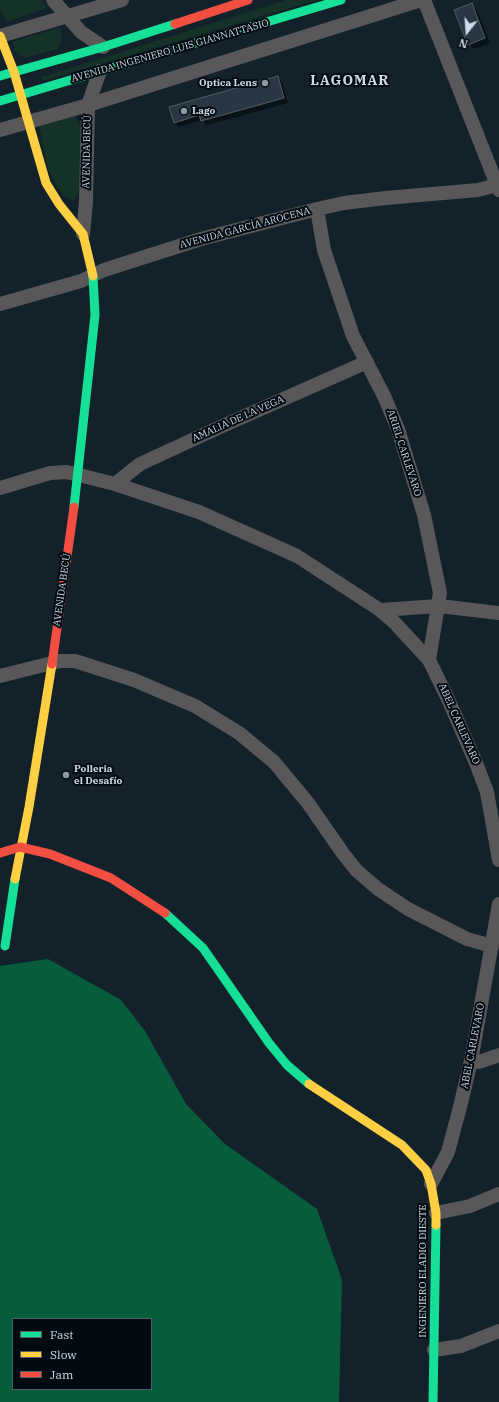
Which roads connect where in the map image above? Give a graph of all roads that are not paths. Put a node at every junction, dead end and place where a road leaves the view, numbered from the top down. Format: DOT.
graph roads {
  1 [pos="53,0"];
  2 [pos="122,0"];
  3 [pos="248,0"];
  4 [pos="341,0"];
  5 [pos="422,0"];
  6 [pos="66,17"];
  7 [pos="0,36"];
  8 [pos="103,47"];
  9 [pos="100,71"];
  10 [pos="14,72"];
  11 [pos="0,76"];
  12 [pos="21,95"];
  13 [pos="0,101"];
  14 [pos="88,105"];
  15 [pos="28,122"];
  16 [pos="0,130"];
  17 [pos="498,187"];
  18 [pos="317,209"];
  19 [pos="83,234"];
  20 [pos="93,275"];
  21 [pos="0,304"];
  22 [pos="366,362"];
  23 [pos="79,475"];
  24 [pos="115,484"];
  25 [pos="0,488"];
  26 [pos="439,606"];
  27 [pos="380,610"];
  28 [pos="499,613"];
  29 [pos="429,660"];
  30 [pos="52,663"];
  31 [pos="0,676"];
  32 [pos="493,791"];
  33 [pos="20,847"];
  34 [pos="0,853"];
  35 [pos="499,860"];
  36 [pos="499,904"];
  37 [pos="5,946"];
  38 [pos="492,946"];
  39 [pos="499,1054"];
  40 [pos="471,1061"];
  41 [pos="431,1184"];
  42 [pos="499,1194"];
  43 [pos="436,1213"];
  44 [pos="499,1330"];
  45 [pos="434,1350"];
  46 [pos="433,1402"];
  1 -- 6 [label="street"];
  2 -- 6 [label="street"];
  3 -- 8 [label="street"];
  4 -- 9 [label="street, AVENIDA INGENIERO LUIS GIANNATTASIO"];
  5 -- 14 [label="street"];
  5 -- 17 [label="street"];
  6 -- 7 [label="street"];
  6 -- 8 [label="street"];
  7 -- 10 [label="street, AVENIDA BECÚ"];
  8 -- 10 [label="street"];
  9 -- 12 [label="street, AVENIDA INGENIERO LUIS GIANNATTASIO"];
  9 -- 14 [label="street, AVENIDA BECÚ"];
  10 -- 11 [label="street"];
  10 -- 12 [label="street, AVENIDA BECÚ"];
  12 -- 13 [label="street, AVENIDA INGENIERO LUIS GIANNATTASIO"];
  12 -- 15 [label="street, AVENIDA BECÚ"];
  14 -- 15 [label="street"];
  14 -- 19 [label="street, AVENIDA BECÚ"];
  15 -- 16 [label="street"];
  15 -- 19 [label="street, AVENIDA BECÚ"];
  17 -- 18 [label="street, AVENIDA GARCÍA AROCENA"];
  18 -- 20 [label="street, AVENIDA GARCÍA AROCENA"];
  18 -- 22 [label="street, ARIEL CARLEVARO"];
  19 -- 20 [label="street, AVENIDA BECÚ"];
  20 -- 21 [label="street, AVENIDA GARCÍA AROCENA"];
  20 -- 23 [label="street, AVENIDA BECÚ"];
  22 -- 24 [label="street, AMALIA DE LA VEGA"];
  22 -- 26 [label="street, ARIEL CARLEVARO"];
  23 -- 24 [label="street, ABEL CARLEVARO"];
  23 -- 25 [label="street, ABEL CARLEVARO"];
  23 -- 30 [label="street, AVENIDA BECÚ"];
  24 -- 27 [label="street, ABEL CARLEVARO"];
  26 -- 27 [label="street"];
  26 -- 28 [label="street"];
  26 -- 29 [label="street, ARIEL CARLEVARO"];
  27 -- 29 [label="street, ABEL CARLEVARO"];
  29 -- 32 [label="street, ABEL CARLEVARO"];
  30 -- 31 [label="street"];
  30 -- 33 [label="street, AVENIDA BECÚ"];
  30 -- 38 [label="street"];
  32 -- 35 [label="street, ABEL CARLEVARO"];
  33 -- 34 [label="street"];
  33 -- 37 [label="street, AVENIDA BECÚ"];
  33 -- 41 [label="street, INGENIERO ELADIO DIESTE"];
  36 -- 38 [label="street, ABEL CARLEVARO"];
  38 -- 40 [label="street, ABEL CARLEVARO"];
  39 -- 40 [label="street"];
  40 -- 41 [label="street, ABEL CARLEVARO"];
  41 -- 43 [label="street, INGENIERO ELADIO DIESTE"];
  42 -- 43 [label="street"];
  43 -- 45 [label="street, INGENIERO ELADIO DIESTE"];
  44 -- 45 [label="street"];
  45 -- 46 [label="street, INGENIERO ELADIO DIESTE"];
}
